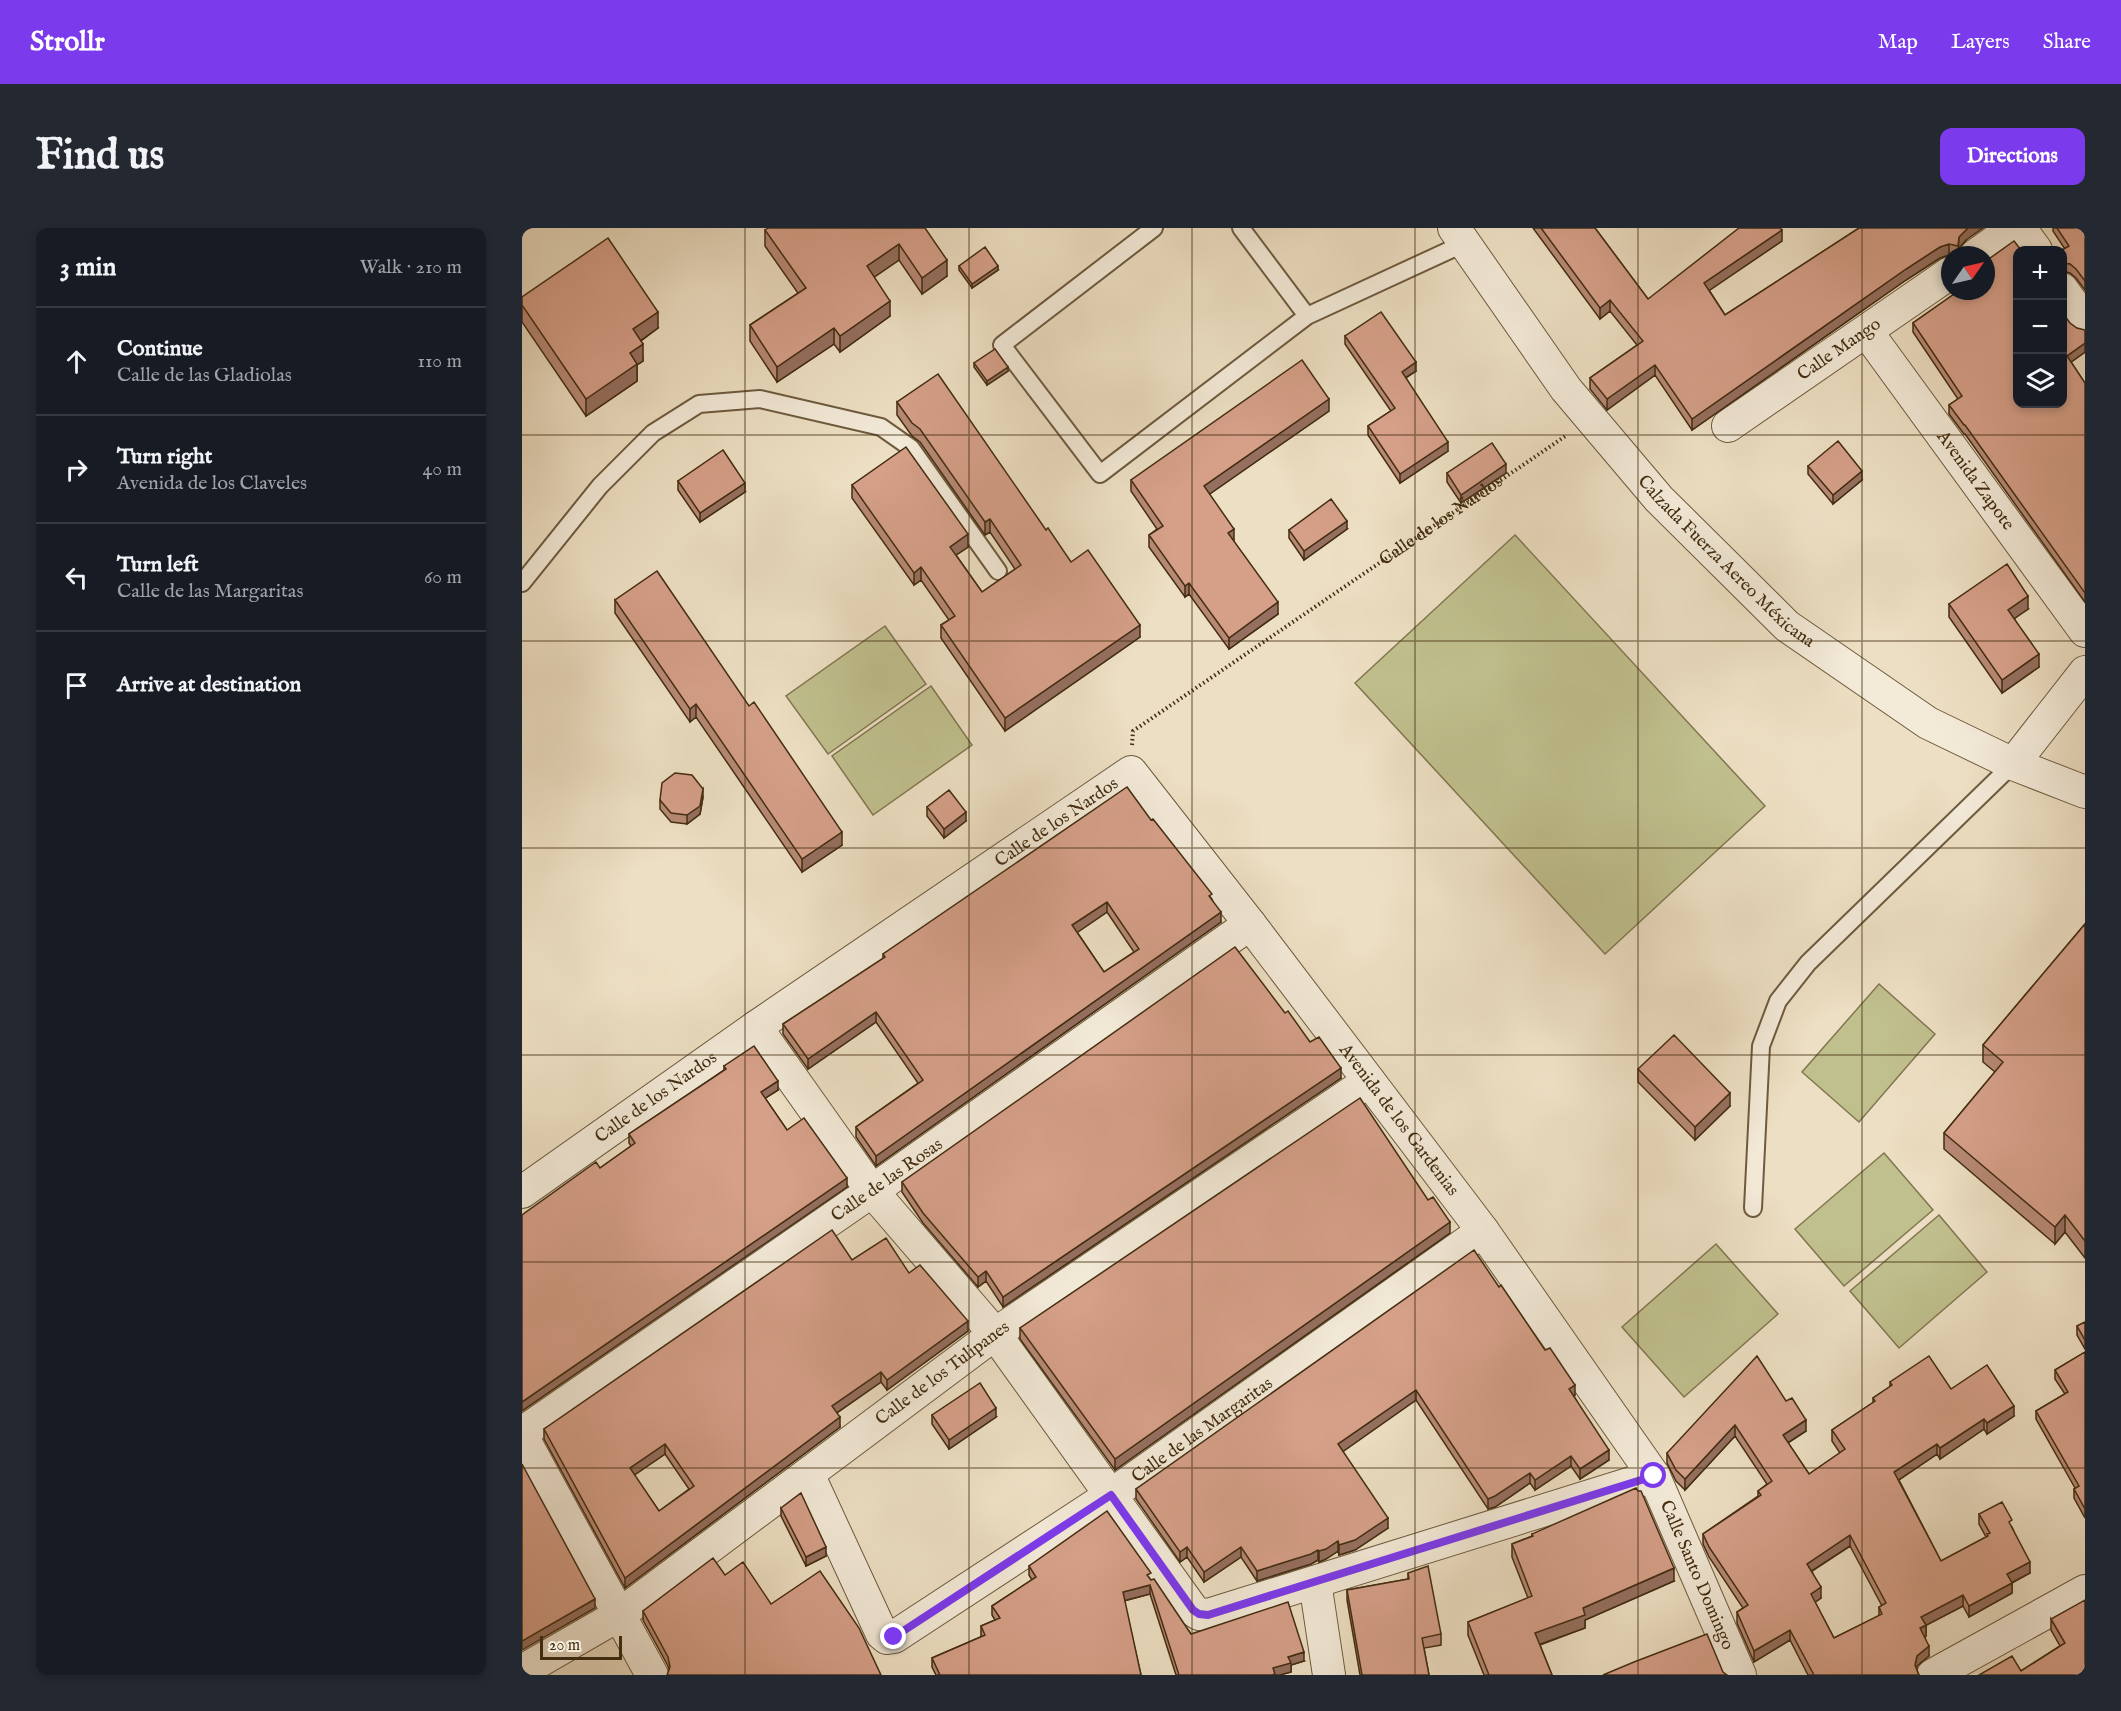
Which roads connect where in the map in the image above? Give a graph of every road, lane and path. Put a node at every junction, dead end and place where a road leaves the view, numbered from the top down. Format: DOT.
graph roads {
  1 [pos="1154,228"];
  2 [pos="1241,228"];
  3 [pos="2014,228"];
  4 [pos="2020,228"];
  5 [pos="1456,232"];
  6 [pos="1989,246"];
  7 [pos="2033,246"];
  8 [pos="1941,279"];
  9 [pos="2067,296"];
  10 [pos="1307,316"];
  11 [pos="2085,321"];
  12 [pos="1867,332"];
  13 [pos="1591,418"];
  14 [pos="1728,426"];
  15 [pos="998,571"];
  16 [pos="522,583"];
  17 [pos="2085,631"];
  18 [pos="2085,672"];
  19 [pos="2013,764"];
  20 [pos="1131,772"];
  21 [pos="2085,792"];
  22 [pos="1250,924"];
  23 [pos="756,1027"];
  24 [pos="1369,1081"];
  25 [pos="872,1191"];
  26 [pos="522,1192"];
  27 [pos="1753,1208"];
  28 [pos="1484,1231"];
  29 [pos="995,1334"];
  30 [pos="522,1435"];
  31 [pos="808,1474"];
  32 [pos="1654,1476"];
  33 [pos="1111,1495"];
  34 [pos="1315,1582"];
  35 [pos="2085,1591"];
  36 [pos="619,1615"];
  37 [pos="522,1671"];
  38 [pos="652,1675"];
  39 [pos="1329,1675"];
  40 [pos="1740,1675"];
  41 [pos="1933,1675"];
  1 -- 10 [label="lane"];
  2 -- 10 [label="lane"];
  3 -- 6 [label="street"];
  4 -- 7 [label="street"];
  5 -- 10 [label="lane"];
  5 -- 13 [label="street, Calzada Fuerza Aereo Méxicana"];
  8 -- 12 [label="street, Calle Mango"];
  9 -- 11 [label="street"];
  12 -- 14 [label="street, Calle Mango"];
  12 -- 17 [label="street, Avenida Zapote"];
  13 -- 19 [label="street, Calzada Fuerza Aereo Méxicana"];
  13 -- 20 [label="path, Calle de los Nardos"];
  15 -- 16 [label="lane"];
  18 -- 19 [label="street"];
  19 -- 21 [label="street, Calzada Fuerza Aereo Méxicana"];
  19 -- 27 [label="lane"];
  20 -- 22 [label="street, Avenida de los Gardenias"];
  20 -- 23 [label="street, Calle de los Nardos"];
  22 -- 24 [label="street, Avenida de los Gardenias"];
  22 -- 25 [label="street, Calle de las Rosas"];
  23 -- 25 [label="street"];
  23 -- 26 [label="street, Calle de los Nardos"];
  24 -- 28 [label="street, Avenida de los Gardenias"];
  24 -- 29 [label="street, Calle de los Tulipanes"];
  25 -- 29 [label="street"];
  25 -- 30 [label="street, Calle de las Rosas"];
  28 -- 32 [label="street, Avenida de los Gardenias"];
  28 -- 33 [label="street, Calle de las Margaritas"];
  29 -- 31 [label="street, Calle de los Tulipanes"];
  29 -- 33 [label="street"];
  30 -- 36 [label="street"];
  31 -- 33 [label="street, Calle de las Margaritas"];
  31 -- 36 [label="street, Calle de los Tulipanes"];
  32 -- 34 [label="street"];
  32 -- 40 [label="street, Calle Santo Domingo"];
  33 -- 34 [label="street"];
  34 -- 39 [label="street"];
  35 -- 41 [label="street"];
  36 -- 37 [label="street, Calle de los Tulipanes"];
  36 -- 38 [label="street"];
}
